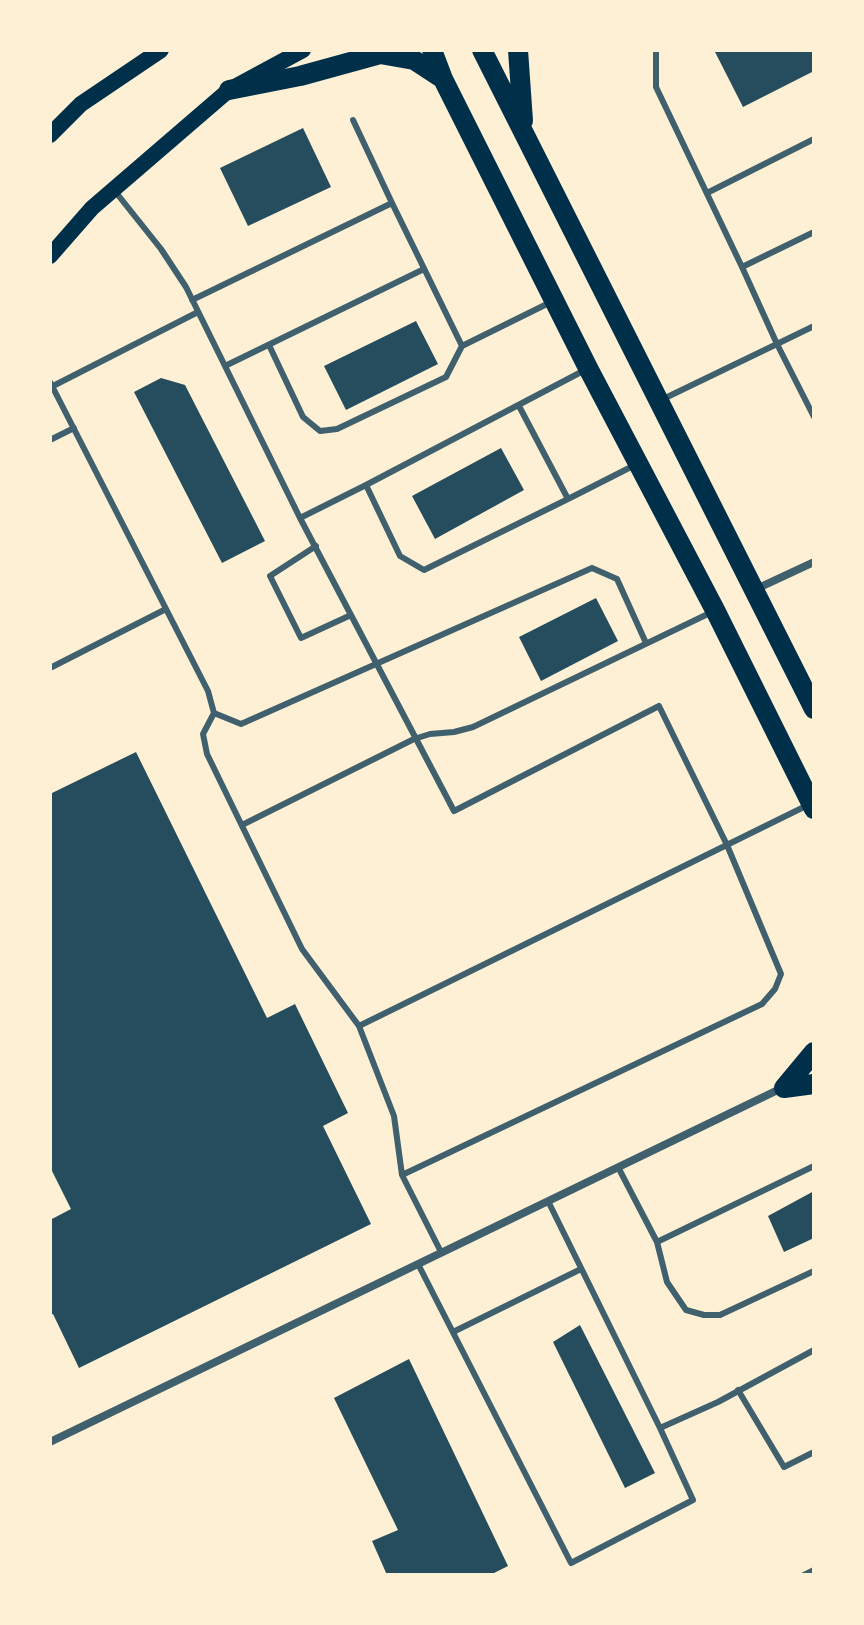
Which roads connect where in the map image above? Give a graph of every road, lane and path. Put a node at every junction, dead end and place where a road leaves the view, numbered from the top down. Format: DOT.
graph roads {
  1 [pos="161,50"];
  2 [pos="303,50"];
  3 [pos="432,50"];
  4 [pos="482,50"];
  5 [pos="518,50"];
  6 [pos="656,50"];
  7 [pos="443,79"];
  8 [pos="229,90"];
  9 [pos="353,120"];
  10 [pos="523,129"];
  11 [pos="50,135"];
  12 [pos="814,139"];
  13 [pos="114,190"];
  14 [pos="707,193"];
  15 [pos="392,203"];
  16 [pos="814,232"];
  17 [pos="50,256"];
  18 [pos="742,267"];
  19 [pos="424,269"];
  20 [pos="192,300"];
  21 [pos="554,300"];
  22 [pos="198,312"];
  23 [pos="814,326"];
  24 [pos="777,344"];
  25 [pos="269,345"];
  26 [pos="462,346"];
  27 [pos="225,366"];
  28 [pos="588,368"];
  29 [pos="51,384"];
  30 [pos="659,401"];
  31 [pos="519,406"];
  32 [pos="814,417"];
  33 [pos="74,428"];
  34 [pos="50,440"];
  35 [pos="638,463"];
  36 [pos="366,485"];
  37 [pos="568,499"];
  38 [pos="300,518"];
  39 [pos="316,546"];
  40 [pos="814,562"];
  41 [pos="754,590"];
  42 [pos="166,609"];
  43 [pos="715,610"];
  44 [pos="351,615"];
  45 [pos="646,643"];
  46 [pos="376,664"];
  47 [pos="50,668"];
  48 [pos="814,709"];
  49 [pos="214,713"];
  50 [pos="414,739"];
  51 [pos="813,806"];
  52 [pos="242,825"];
  53 [pos="727,845"];
  54 [pos="359,1026"];
  55 [pos="814,1052"];
  56 [pos="814,1073"];
  57 [pos="814,1084"];
  58 [pos="784,1088"];
  59 [pos="814,1166"];
  60 [pos="618,1167"];
  61 [pos="402,1175"];
  62 [pos="548,1201"];
  63 [pos="657,1242"];
  64 [pos="441,1252"];
  65 [pos="418,1264"];
  66 [pos="581,1269"];
  67 [pos="814,1271"];
  68 [pos="453,1332"];
  69 [pos="814,1350"];
  70 [pos="738,1390"];
  71 [pos="660,1428"];
  72 [pos="50,1442"];
  73 [pos="814,1452"];
  74 [pos="814,1570"];
  75 [pos="804,1575"];
  1 -- 11 [label="main road"];
  2 -- 8 [label="main road"];
  3 -- 7 [label="main road"];
  4 -- 10 [label="main road"];
  5 -- 10 [label="main road"];
  6 -- 14 [label="lane"];
  7 -- 8 [label="main road"];
  7 -- 21 [label="main road"];
  8 -- 13 [label="main road"];
  9 -- 15 [label="lane"];
  10 -- 30 [label="main road"];
  12 -- 14 [label="lane"];
  13 -- 17 [label="main road"];
  13 -- 20 [label="lane"];
  14 -- 18 [label="lane"];
  15 -- 19 [label="lane"];
  15 -- 20 [label="lane"];
  16 -- 18 [label="lane"];
  18 -- 24 [label="lane"];
  19 -- 25 [label="lane"];
  19 -- 26 [label="lane"];
  20 -- 22 [label="lane"];
  21 -- 26 [label="lane"];
  21 -- 28 [label="main road"];
  22 -- 27 [label="lane"];
  22 -- 29 [label="lane"];
  23 -- 24 [label="lane"];
  24 -- 30 [label="lane"];
  24 -- 32 [label="lane"];
  25 -- 26 [label="lane"];
  25 -- 27 [label="lane"];
  27 -- 38 [label="lane"];
  28 -- 31 [label="lane"];
  28 -- 35 [label="main road"];
  29 -- 33 [label="lane"];
  30 -- 41 [label="main road"];
  31 -- 36 [label="lane"];
  31 -- 37 [label="lane"];
  33 -- 34 [label="lane"];
  33 -- 42 [label="lane"];
  35 -- 37 [label="lane"];
  35 -- 43 [label="main road"];
  36 -- 37 [label="lane"];
  36 -- 38 [label="lane"];
  38 -- 39 [label="lane"];
  39 -- 44 [label="lane"];
  39 -- 44 [label="lane"];
  40 -- 41 [label="street"];
  41 -- 48 [label="main road"];
  42 -- 47 [label="lane"];
  42 -- 49 [label="lane"];
  43 -- 45 [label="lane"];
  43 -- 51 [label="main road"];
  44 -- 46 [label="lane"];
  45 -- 46 [label="lane"];
  45 -- 50 [label="lane"];
  46 -- 49 [label="lane"];
  46 -- 50 [label="lane"];
  49 -- 52 [label="lane"];
  50 -- 52 [label="lane"];
  50 -- 53 [label="lane"];
  51 -- 53 [label="lane"];
  52 -- 54 [label="lane"];
  53 -- 54 [label="lane"];
  53 -- 61 [label="lane"];
  54 -- 61 [label="lane"];
  55 -- 58 [label="main road"];
  56 -- 58 [label="street"];
  57 -- 58 [label="main road"];
  58 -- 60 [label="street"];
  59 -- 63 [label="lane"];
  60 -- 62 [label="street"];
  60 -- 63 [label="lane"];
  61 -- 64 [label="lane"];
  62 -- 64 [label="street"];
  62 -- 66 [label="lane"];
  63 -- 67 [label="lane"];
  64 -- 65 [label="street"];
  65 -- 68 [label="lane"];
  65 -- 72 [label="street"];
  66 -- 68 [label="lane"];
  66 -- 71 [label="lane"];
  68 -- 71 [label="lane"];
  69 -- 70 [label="lane"];
  70 -- 71 [label="lane"];
  70 -- 73 [label="lane"];
  74 -- 75 [label="lane"];
}
